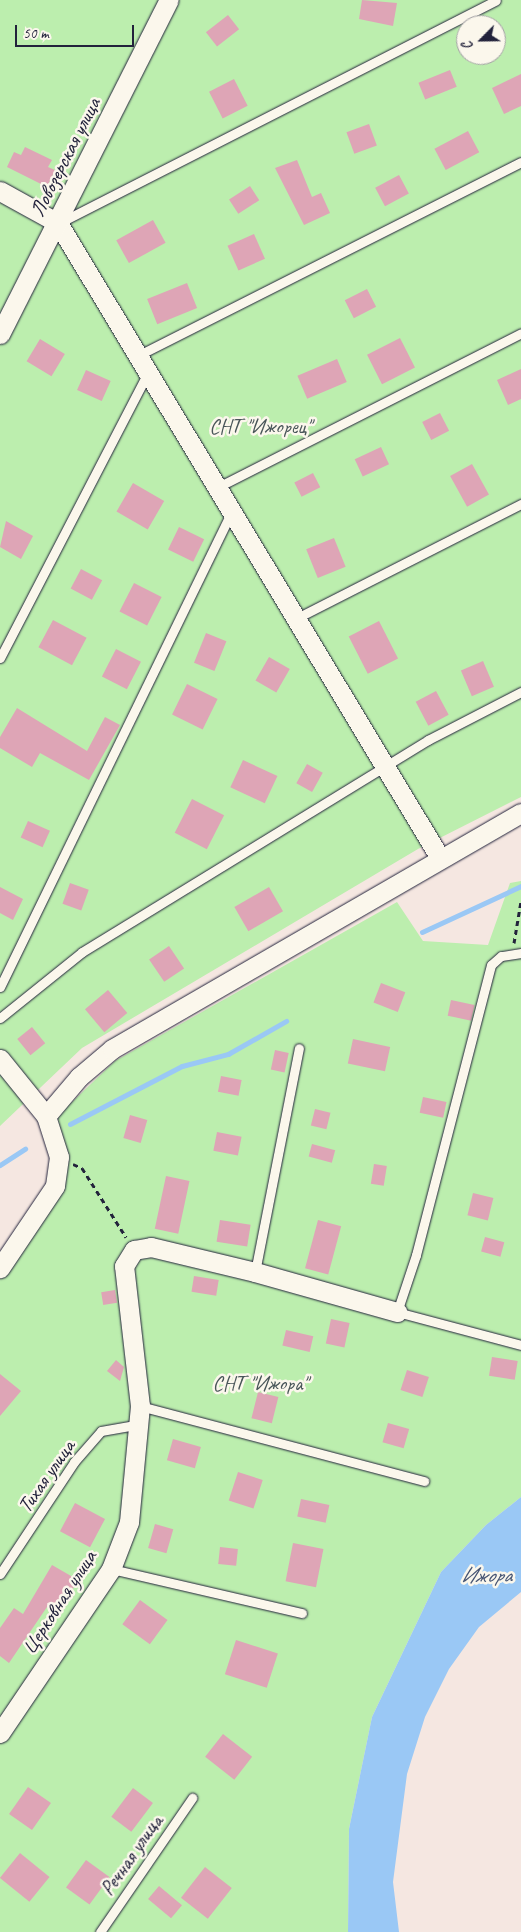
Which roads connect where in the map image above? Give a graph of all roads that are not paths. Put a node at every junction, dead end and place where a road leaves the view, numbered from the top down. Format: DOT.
graph roads {
  1 [pos="169,0"];
  2 [pos="496,0"];
  3 [pos="521,162"];
  4 [pos="0,192"];
  5 [pos="58,223"];
  6 [pos="521,333"];
  7 [pos="0,334"];
  8 [pos="136,356"];
  9 [pos="147,374"];
  10 [pos="216,488"];
  11 [pos="521,504"];
  12 [pos="231,513"];
  13 [pos="295,619"];
  14 [pos="0,658"];
  15 [pos="521,692"];
  16 [pos="386,768"];
  17 [pos="521,813"];
  18 [pos="440,858"];
  19 [pos="517,952"];
  20 [pos="0,987"];
  21 [pos="0,1018"];
  22 [pos="299,1048"];
  23 [pos="0,1059"];
  24 [pos="46,1116"];
  25 [pos="0,1268"];
  26 [pos="255,1272"];
  27 [pos="397,1312"];
  28 [pos="521,1345"];
  29 [pos="139,1415"];
  30 [pos="424,1481"];
  31 [pos="111,1569"];
  32 [pos="0,1574"];
  33 [pos="302,1613"];
  34 [pos="0,1733"];
  35 [pos="192,1798"];
  36 [pos="100,1932"];
  1 -- 5 [label="street, Ловозерская улица"];
  2 -- 5 [label="lane"];
  3 -- 8 [label="lane"];
  4 -- 5 [label="street"];
  5 -- 7 [label="street, Ловозерская улица"];
  5 -- 8 [label="street"];
  6 -- 10 [label="lane"];
  8 -- 9 [label="street"];
  9 -- 10 [label="street"];
  9 -- 14 [label="lane"];
  10 -- 12 [label="street"];
  11 -- 13 [label="lane"];
  12 -- 13 [label="street"];
  12 -- 20 [label="lane"];
  13 -- 16 [label="street"];
  15 -- 16 [label="lane"];
  16 -- 18 [label="street"];
  16 -- 21 [label="lane"];
  17 -- 18 [label="street"];
  18 -- 24 [label="street"];
  19 -- 27 [label="lane"];
  22 -- 26 [label="lane"];
  23 -- 24 [label="street"];
  24 -- 25 [label="street"];
  26 -- 27 [label="street"];
  26 -- 29 [label="street, Церковная улица"];
  27 -- 28 [label="lane"];
  29 -- 30 [label="lane"];
  29 -- 31 [label="street, Церковная улица"];
  29 -- 32 [label="lane, Тихая улица"];
  31 -- 33 [label="lane"];
  31 -- 34 [label="street, Церковная улица"];
  35 -- 36 [label="lane, Речная улица"];
}
